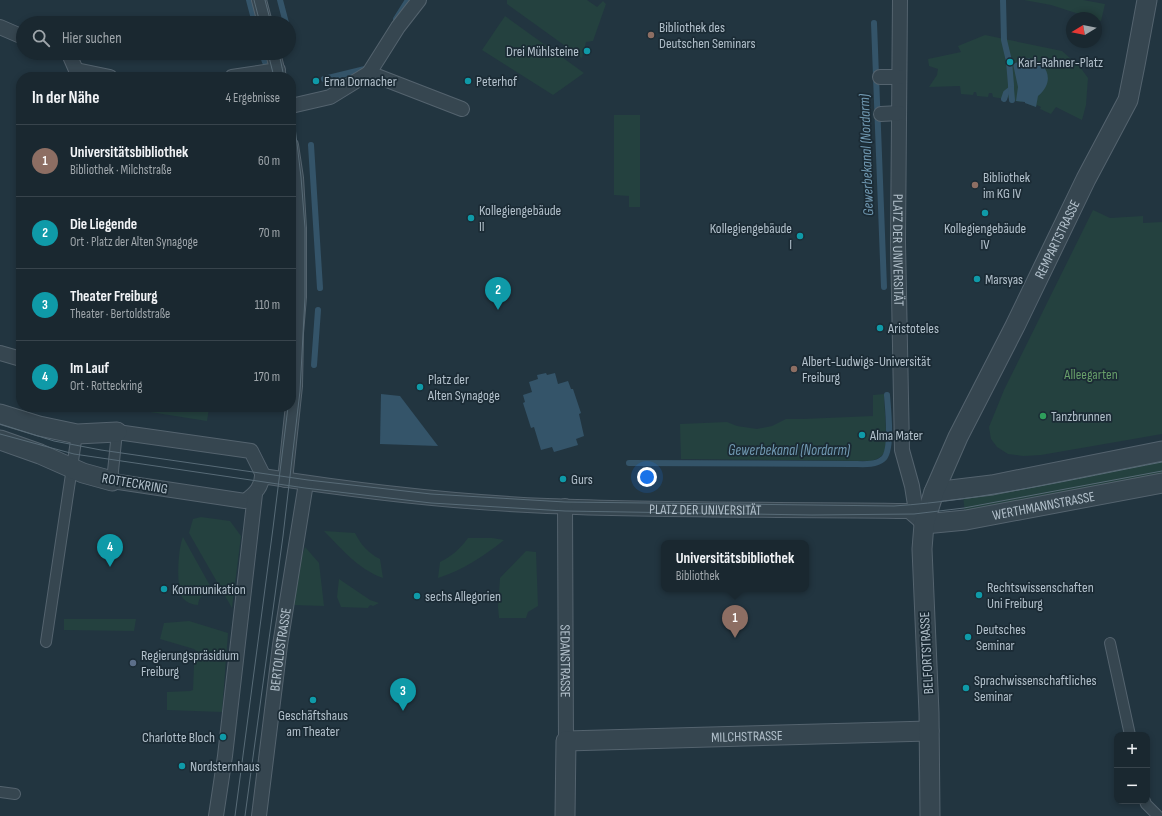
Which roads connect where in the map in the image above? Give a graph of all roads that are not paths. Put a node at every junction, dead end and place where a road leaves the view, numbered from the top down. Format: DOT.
graph roads {
  1 [pos="259,0"];
  2 [pos="419,0"];
  3 [pos="900,0"];
  4 [pos="1147,0"];
  5 [pos="263,16"];
  6 [pos="0,27"];
  7 [pos="16,34"];
  8 [pos="71,60"];
  9 [pos="275,60"];
  10 [pos="74,72"];
  11 [pos="278,72"];
  12 [pos="369,73"];
  13 [pos="880,77"];
  14 [pos="900,77"];
  15 [pos="296,105"];
  16 [pos="462,109"];
  17 [pos="899,113"];
  18 [pos="881,114"];
  19 [pos="296,178"];
  20 [pos="296,333"];
  21 [pos="0,353"];
  22 [pos="16,356"];
  23 [pos="292,412"];
  24 [pos="0,414"];
  25 [pos="117,432"];
  26 [pos="77,434"];
  27 [pos="0,440"];
  28 [pos="1162,451"];
  29 [pos="72,469"];
  30 [pos="262,476"];
  31 [pos="285,480"];
  32 [pos="112,481"];
  33 [pos="306,483"];
  34 [pos="1162,483"];
  35 [pos="934,492"];
  36 [pos="255,494"];
  37 [pos="565,506"];
  38 [pos="912,508"];
  39 [pos="924,524"];
  40 [pos="46,642"];
  41 [pos="1110,643"];
  42 [pos="929,731"];
  43 [pos="1129,732"];
  44 [pos="566,741"];
  45 [pos="0,792"];
  46 [pos="16,794"];
  47 [pos="1146,804"];
  48 [pos="216,816"];
  49 [pos="259,816"];
  50 [pos="565,816"];
  51 [pos="930,816"];
  52 [pos="1158,816"];
  1 -- 5 [label="street"];
  2 -- 12 [label="street"];
  3 -- 14 [label="street, PLATZ DER UNIVERSITÄT"];
  4 -- 35 [label="street, REMPARTSTRASSE"];
  6 -- 7 [label="street"];
  8 -- 10 [label="street"];
  9 -- 11 [label="street"];
  12 -- 15 [label="street"];
  12 -- 16 [label="street"];
  13 -- 14 [label="street"];
  14 -- 17 [label="street, PLATZ DER UNIVERSITÄT"];
  17 -- 18 [label="street"];
  17 -- 38 [label="street, PLATZ DER UNIVERSITÄT"];
  19 -- 20 [label="street"];
  21 -- 22 [label="street"];
  23 -- 31 [label="street"];
  24 -- 26 [label="street"];
  25 -- 26 [label="street"];
  25 -- 30 [label="street"];
  25 -- 32 [label="lane"];
  26 -- 29 [label="lane"];
  27 -- 29 [label="street, ROTTECKRING"];
  28 -- 35 [label="street"];
  29 -- 32 [label="street, ROTTECKRING"];
  29 -- 40 [label="lane"];
  30 -- 31 [label="street"];
  30 -- 36 [label="street"];
  31 -- 33 [label="street"];
  32 -- 36 [label="street, ROTTECKRING"];
  33 -- 37 [label="street"];
  33 -- 49 [label="street, BERTOLDSTRASSE"];
  34 -- 39 [label="street, WERTHMANNSTRASSE"];
  35 -- 38 [label="street"];
  35 -- 39 [label="street, BELFORTSTRASSE"];
  36 -- 48 [label="street"];
  37 -- 38 [label="street, PLATZ DER UNIVERSITÄT"];
  37 -- 44 [label="street, SEDANSTRASSE"];
  38 -- 39 [label="street"];
  39 -- 42 [label="street, BELFORTSTRASSE"];
  41 -- 43 [label="lane"];
  42 -- 44 [label="street, MILCHSTRASSE"];
  42 -- 51 [label="street, BELFORTSTRASSE"];
  44 -- 50 [label="street, SEDANSTRASSE"];
  45 -- 46 [label="lane"];
  47 -- 52 [label="lane"];
}
